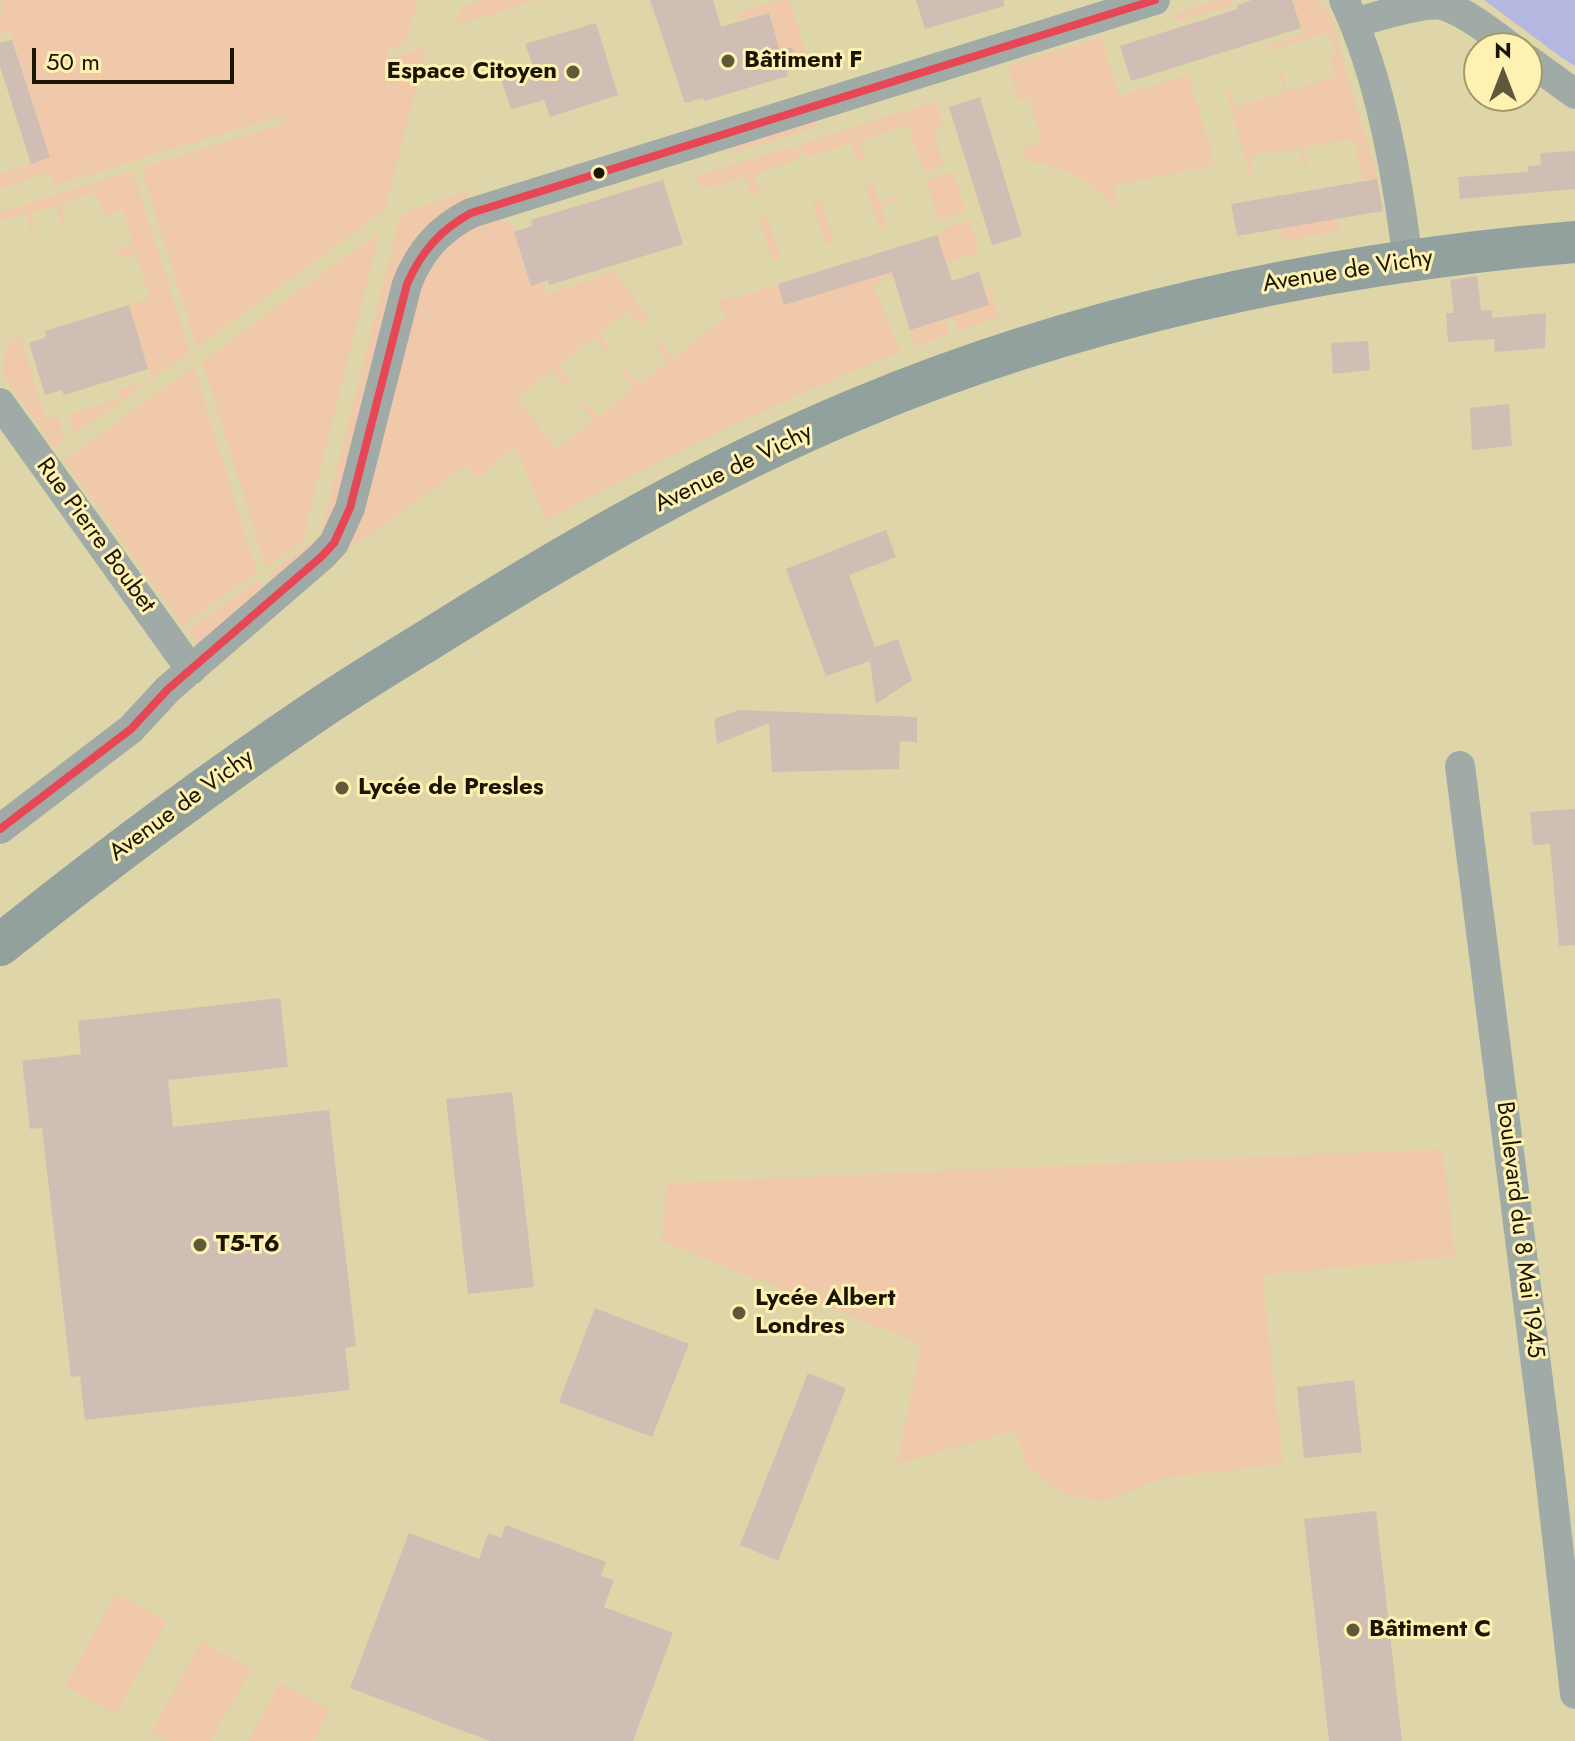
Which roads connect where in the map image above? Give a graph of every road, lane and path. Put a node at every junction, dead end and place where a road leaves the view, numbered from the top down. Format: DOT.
graph roads {
  1 [pos="1155,0"];
  2 [pos="1349,12"];
  3 [pos="1490,32"];
  4 [pos="1543,71"];
  5 [pos="1575,94"];
  6 [pos="1575,242"];
  7 [pos="1408,262"];
  8 [pos="0,403"];
  9 [pos="191,670"];
  10 [pos="1460,766"];
  11 [pos="0,829"];
  12 [pos="0,945"];
  13 [pos="1575,1694"];
  1 -- 9 [label="street"];
  2 -- 3 [label="street"];
  2 -- 7 [label="street"];
  4 -- 5 [label="street"];
  6 -- 7 [label="main road, Avenue de Vichy"];
  7 -- 12 [label="main road, Avenue de Vichy"];
  8 -- 9 [label="street, Rue Pierre Boubet"];
  9 -- 11 [label="street"];
  10 -- 13 [label="street, Boulevard du 8 Mai 1945"];
}
